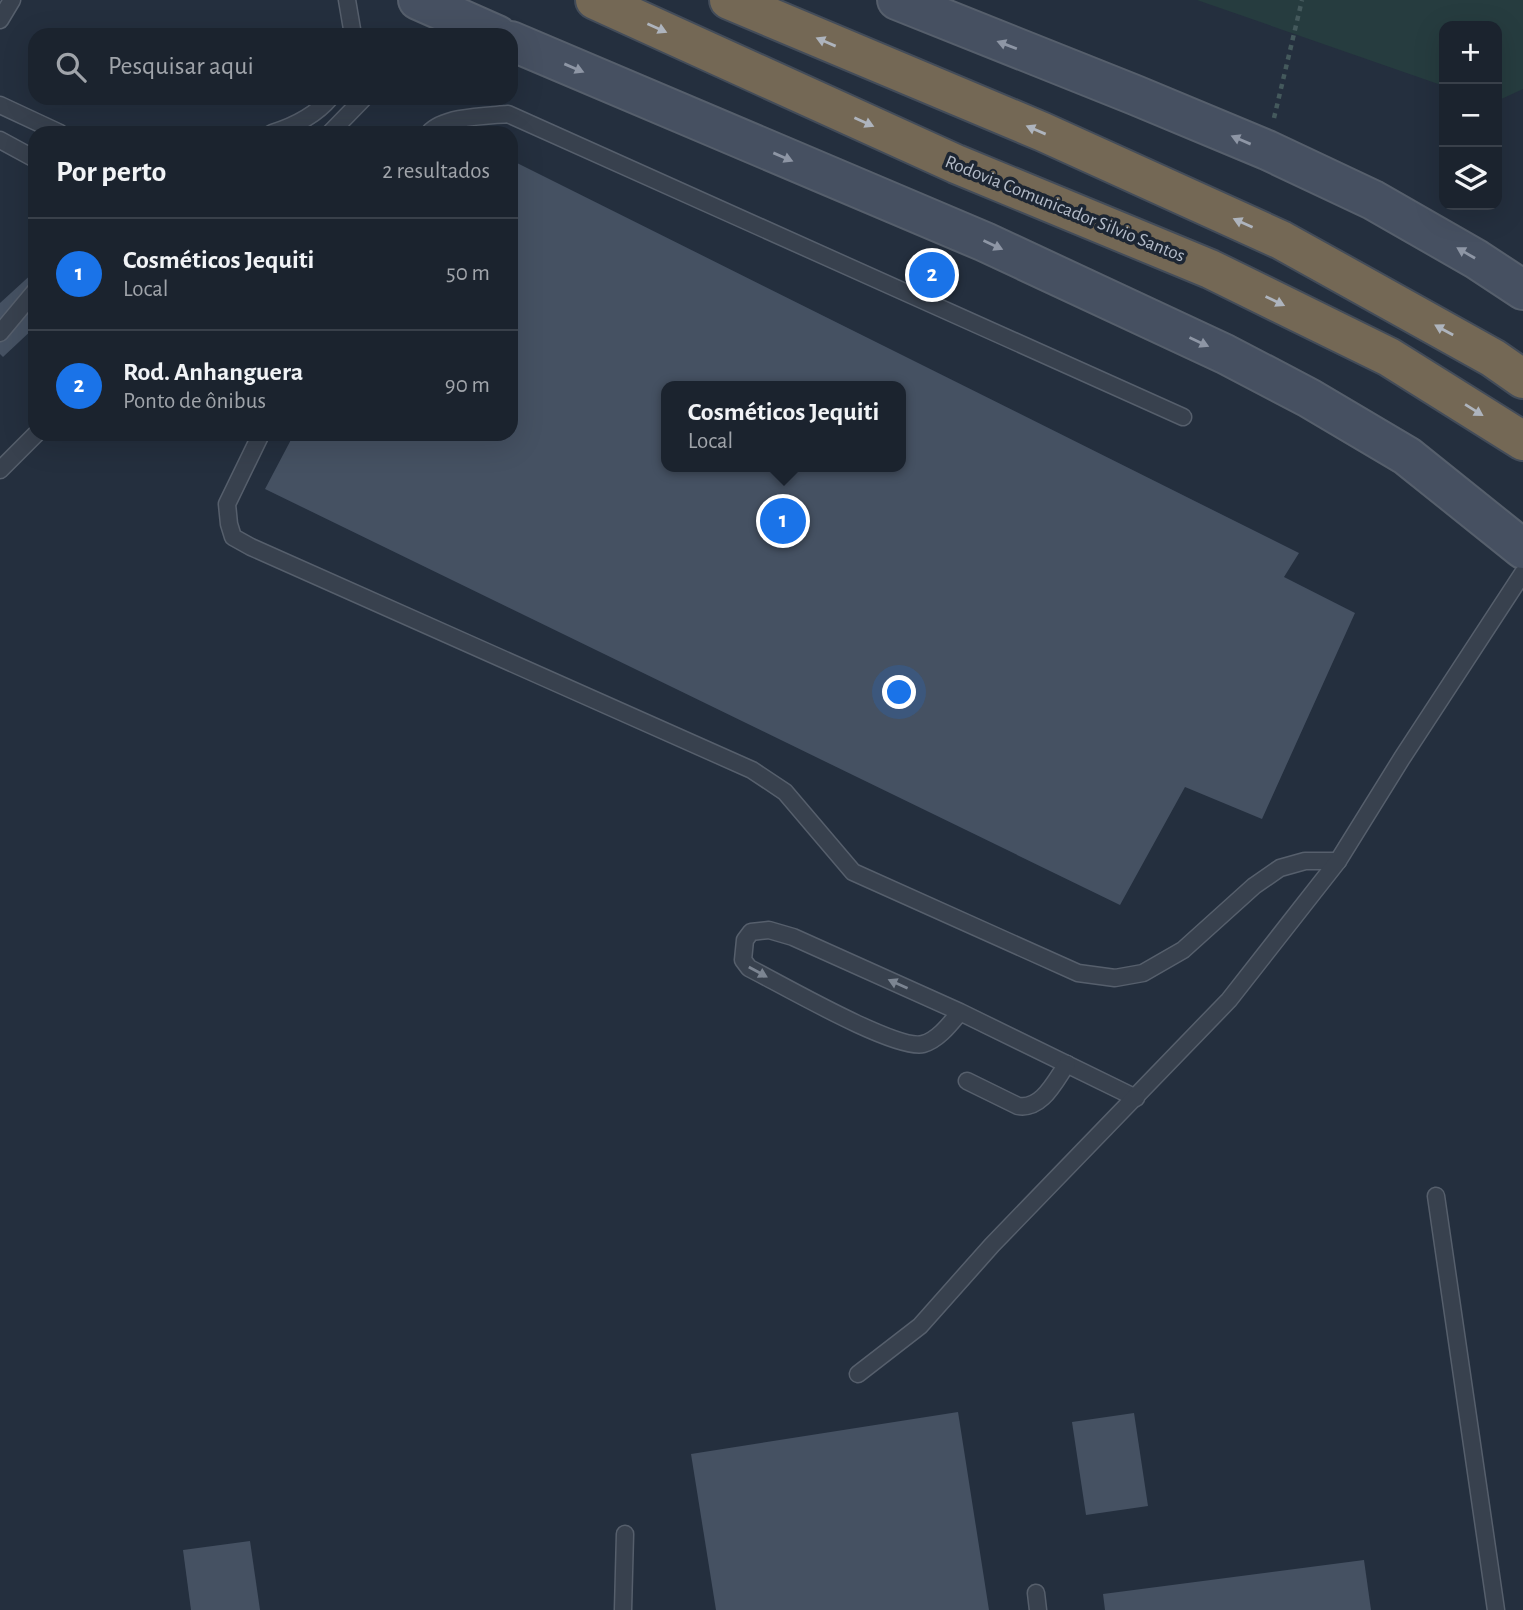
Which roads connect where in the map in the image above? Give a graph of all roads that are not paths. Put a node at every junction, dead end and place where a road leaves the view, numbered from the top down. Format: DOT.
graph roads {
  1 [pos="12,0"];
  2 [pos="347,0"];
  3 [pos="418,0"];
  4 [pos="594,0"];
  5 [pos="729,0"];
  6 [pos="897,0"];
  7 [pos="0,20"];
  8 [pos="352,28"];
  9 [pos="468,28"];
  10 [pos="518,44"];
  11 [pos="0,105"];
  12 [pos="324,105"];
  13 [pos="357,105"];
  14 [pos="45,126"];
  15 [pos="293,126"];
  16 [pos="337,126"];
  17 [pos="441,126"];
  18 [pos="0,141"];
  19 [pos="28,155"];
  20 [pos="1523,290"];
  21 [pos="28,299"];
  22 [pos="0,333"];
  23 [pos="1523,379"];
  24 [pos="1184,417"];
  25 [pos="29,441"];
  26 [pos="258,441"];
  27 [pos="1523,442"];
  28 [pos="0,470"];
  29 [pos="1523,549"];
  30 [pos="1523,573"];
  31 [pos="1338,861"];
  32 [pos="960,1012"];
  33 [pos="1067,1064"];
  34 [pos="967,1081"];
  35 [pos="1136,1098"];
  36 [pos="1436,1196"];
  37 [pos="858,1374"];
  38 [pos="625,1534"];
  39 [pos="1036,1593"];
  40 [pos="623,1610"];
  41 [pos="1038,1610"];
  42 [pos="1496,1610"];
  1 -- 7 [label="lane"];
  2 -- 8 [label="lane"];
  3 -- 9 [label="main road"];
  4 -- 27 [label="highway, Rodovia Comunicador Silvio Santos, one-way"];
  23 -- 5 [label="highway, one-way"];
  20 -- 6 [label="main road, one-way"];
  10 -- 29 [label="main road, one-way"];
  11 -- 14 [label="lane"];
  12 -- 15 [label="lane"];
  13 -- 16 [label="lane"];
  17 -- 24 [label="lane"];
  18 -- 19 [label="lane"];
  21 -- 22 [label="lane"];
  25 -- 28 [label="lane"];
  26 -- 31 [label="lane"];
  30 -- 31 [label="lane"];
  31 -- 35 [label="lane"];
  32 -- 32 [label="lane, one-way"];
  32 -- 33 [label="lane"];
  33 -- 34 [label="lane"];
  33 -- 35 [label="lane"];
  35 -- 37 [label="lane"];
  36 -- 42 [label="lane"];
  38 -- 40 [label="lane"];
  39 -- 41 [label="lane"];
}
